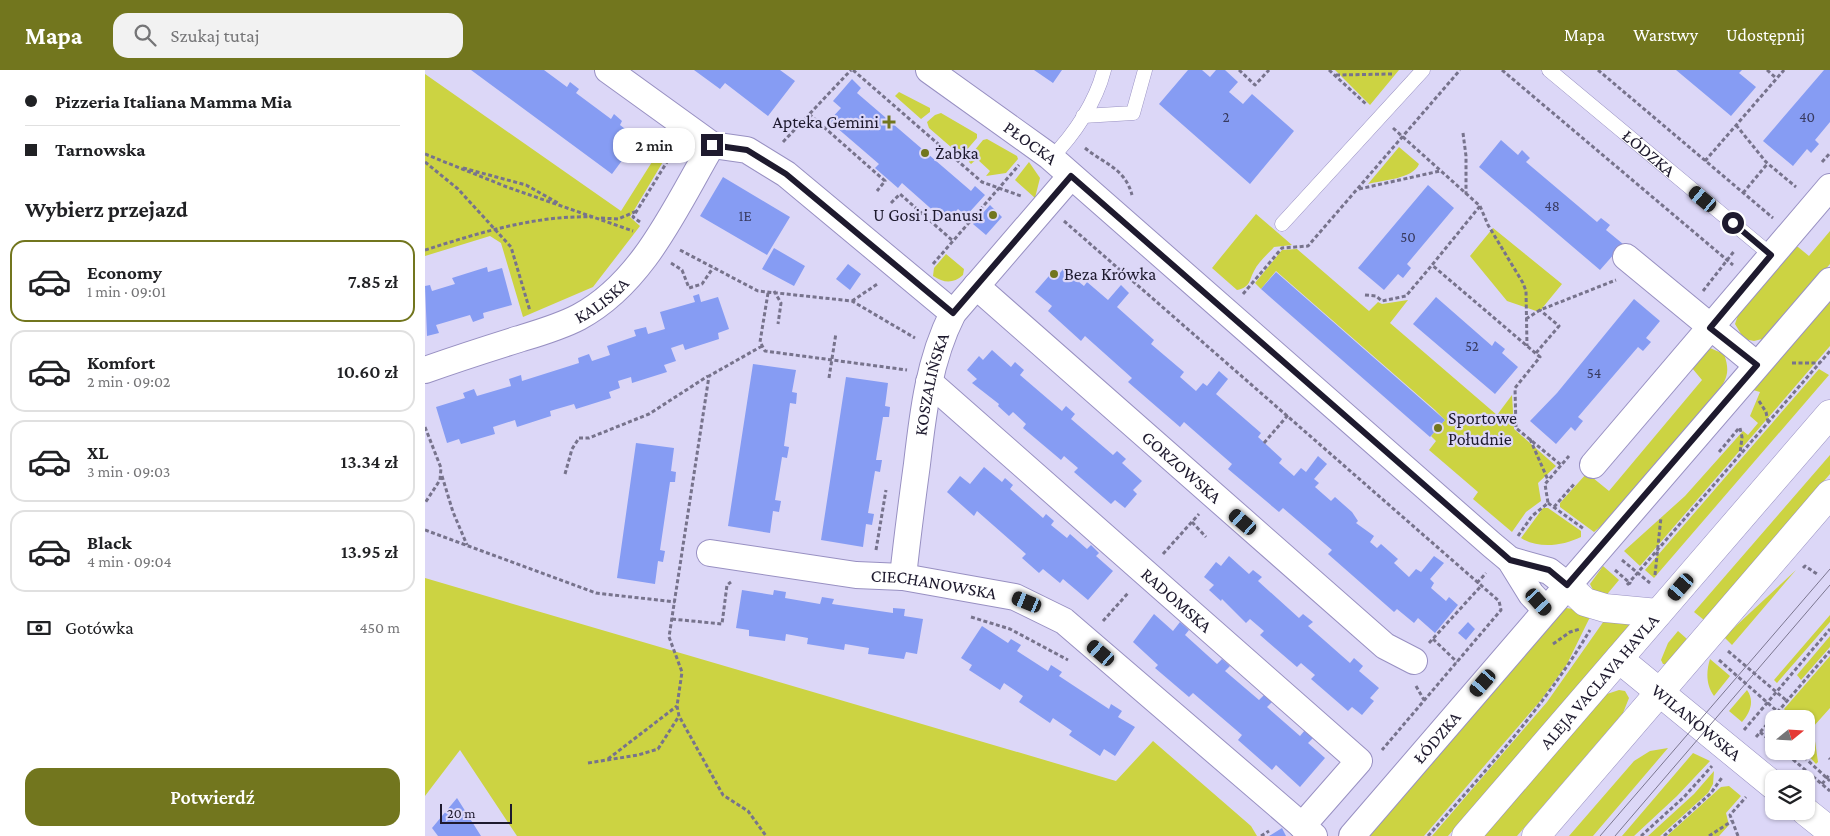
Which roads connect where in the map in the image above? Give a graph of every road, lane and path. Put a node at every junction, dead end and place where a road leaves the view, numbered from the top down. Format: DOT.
graph roads {
  1 [pos="608,70"];
  2 [pos="852,70"];
  3 [pos="929,70"];
  4 [pos="1104,70"];
  5 [pos="1145,70"];
  6 [pos="1239,70"];
  7 [pos="1269,70"];
  8 [pos="1329,70"];
  9 [pos="1459,70"];
  10 [pos="1502,70"];
  11 [pos="1549,70"];
  12 [pos="1598,70"];
  13 [pos="1767,70"];
  14 [pos="1784,70"];
  15 [pos="1421,72"];
  16 [pos="1335,75"];
  17 [pos="1777,78"];
  18 [pos="809,114"];
  19 [pos="1083,116"];
  20 [pos="1381,118"];
  21 [pos="1737,125"];
  22 [pos="688,128"];
  23 [pos="1463,133"];
  24 [pos="1403,137"];
  25 [pos="712,145"];
  26 [pos="425,154"];
  27 [pos="1025,157"];
  28 [pos="1051,158"];
  29 [pos="766,161"];
  30 [pos="1705,161"];
  31 [pos="425,162"];
  32 [pos="1768,163"];
  33 [pos="453,165"];
  34 [pos="1441,171"];
  35 [pos="1071,176"];
  36 [pos="1830,187"];
  37 [pos="1000,188"];
  38 [pos="1358,189"];
  39 [pos="1799,190"];
  40 [pos="877,191"];
  41 [pos="1743,193"];
  42 [pos="1467,194"];
  43 [pos="1024,197"];
  44 [pos="891,204"];
  45 [pos="1480,206"];
  46 [pos="566,207"];
  47 [pos="598,218"];
  48 [pos="1061,219"];
  49 [pos="1774,219"];
  50 [pos="1282,224"];
  51 [pos="497,229"];
  52 [pos="642,235"];
  53 [pos="682,241"];
  54 [pos="953,241"];
  55 [pos="678,249"];
  56 [pos="425,250"];
  57 [pos="674,255"];
  58 [pos="1771,255"];
  59 [pos="1632,263"];
  60 [pos="674,265"];
  61 [pos="1432,266"];
  62 [pos="931,267"];
  63 [pos="713,268"];
  64 [pos="1751,280"];
  65 [pos="1830,281"];
  66 [pos="976,286"];
  67 [pos="774,291"];
  68 [pos="768,292"];
  69 [pos="1365,295"];
  70 [pos="1238,300"];
  71 [pos="1540,310"];
  72 [pos="953,313"];
  73 [pos="1526,319"];
  74 [pos="778,324"];
  75 [pos="1710,328"];
  76 [pos="537,333"];
  77 [pos="836,333"];
  78 [pos="915,338"];
  79 [pos="763,346"];
  80 [pos="1527,346"];
  81 [pos="1830,351"];
  82 [pos="1536,353"];
  83 [pos="832,359"];
  84 [pos="1757,365"];
  85 [pos="425,370"];
  86 [pos="709,376"];
  87 [pos="918,376"];
  88 [pos="829,378"];
  89 [pos="1830,414"];
  90 [pos="1288,415"];
  91 [pos="425,427"];
  92 [pos="1740,428"];
  93 [pos="1529,438"];
  94 [pos="1264,443"];
  95 [pos="1740,455"];
  96 [pos="1561,465"];
  97 [pos="1593,465"];
  98 [pos="565,474"];
  99 [pos="442,475"];
  100 [pos="1830,494"];
  101 [pos="425,503"];
  102 [pos="1548,503"];
  103 [pos="1554,508"];
  104 [pos="1662,512"];
  105 [pos="1192,522"];
  106 [pos="425,530"];
  107 [pos="1522,530"];
  108 [pos="1590,534"];
  109 [pos="1206,536"];
  110 [pos="467,545"];
  111 [pos="1659,549"];
  112 [pos="710,553"];
  113 [pos="1510,560"];
  114 [pos="1805,566"];
  115 [pos="1146,573"];
  116 [pos="1817,574"];
  117 [pos="738,577"];
  118 [pos="903,577"];
  119 [pos="1567,585"];
  120 [pos="1651,585"];
  121 [pos="1481,586"];
  122 [pos="675,602"];
  123 [pos="1605,608"];
  124 [pos="1546,610"];
  125 [pos="1658,613"];
  126 [pos="966,615"];
  127 [pos="672,619"];
  128 [pos="1830,629"];
  129 [pos="1086,640"];
  130 [pos="1830,651"];
  131 [pos="1619,659"];
  132 [pos="1414,661"];
  133 [pos="1457,662"];
  134 [pos="1075,666"];
  135 [pos="1660,693"];
  136 [pos="1787,701"];
  137 [pos="1767,702"];
  138 [pos="677,706"];
  139 [pos="1776,710"];
  140 [pos="679,716"];
  141 [pos="1760,732"];
  142 [pos="1765,736"];
  143 [pos="1383,749"];
  144 [pos="1727,749"];
  145 [pos="607,759"];
  146 [pos="1794,760"];
  147 [pos="1807,760"];
  148 [pos="588,762"];
  149 [pos="1830,774"];
  150 [pos="1765,779"];
  151 [pos="1828,780"];
  152 [pos="1822,784"];
  153 [pos="1830,791"];
  154 [pos="1747,796"];
  155 [pos="1815,819"];
  156 [pos="1732,821"];
  157 [pos="1308,831"];
  158 [pos="1830,831"];
  159 [pos="765,836"];
  160 [pos="1351,836"];
  161 [pos="1429,836"];
  162 [pos="1466,836"];
  163 [pos="1536,836"];
  164 [pos="1641,836"];
  165 [pos="1709,836"];
  166 [pos="1738,836"];
  1 -- 22 [label="street"];
  2 -- 18 [label="path"];
  2 -- 37 [label="path"];
  3 -- 28 [label="street, PŁOCKA"];
  4 -- 19 [label="lane"];
  5 -- 19 [label="lane"];
  6 -- 7 [label="path"];
  8 -- 16 [label="path"];
  9 -- 24 [label="path"];
  10 -- 64 [label="path"];
  11 -- 58 [label="lane, ŁÓDZKA"];
  12 -- 30 [label="path"];
  13 -- 17 [label="path"];
  14 -- 17 [label="path"];
  15 -- 16 [label="path"];
  15 -- 20 [label="lane"];
  16 -- 20 [label="path"];
  17 -- 21 [label="path"];
  18 -- 29 [label="path"];
  18 -- 40 [label="path"];
  19 -- 28 [label="lane"];
  20 -- 24 [label="path"];
  20 -- 50 [label="lane"];
  21 -- 30 [label="path"];
  21 -- 32 [label="path"];
  22 -- 25 [label="street"];
  22 -- 47 [label="path"];
  23 -- 42 [label="path"];
  24 -- 34 [label="path"];
  24 -- 38 [label="path"];
  25 -- 29 [label="street"];
  25 -- 76 [label="street, KALISKA"];
  26 -- 33 [label="path"];
  27 -- 37 [label="path"];
  28 -- 35 [label="street, PŁOCKA"];
  29 -- 72 [label="street"];
  30 -- 41 [label="path"];
  31 -- 51 [label="path"];
  32 -- 39 [label="path"];
  32 -- 41 [label="path"];
  33 -- 46 [label="path"];
  33 -- 46 [label="path"];
  34 -- 38 [label="path"];
  34 -- 42 [label="path"];
  35 -- 66 [label="street, KOSZALIŃSKA"];
  35 -- 113 [label="street, PŁOCKA"];
  36 -- 58 [label="street"];
  37 -- 43 [label="path"];
  37 -- 54 [label="path"];
  38 -- 70 [label="path"];
  41 -- 49 [label="path"];
  42 -- 45 [label="path"];
  44 -- 54 [label="path"];
  45 -- 61 [label="path"];
  45 -- 73 [label="path"];
  46 -- 47 [label="path"];
  47 -- 51 [label="path"];
  47 -- 52 [label="path"];
  48 -- 90 [label="path"];
  51 -- 56 [label="path"];
  51 -- 76 [label="path"];
  53 -- 55 [label="path"];
  54 -- 62 [label="path"];
  55 -- 57 [label="path"];
  55 -- 63 [label="path"];
  58 -- 64 [label="street"];
  59 -- 71 [label="path"];
  59 -- 75 [label="street"];
  60 -- 63 [label="path"];
  61 -- 69 [label="path"];
  61 -- 80 [label="path"];
  63 -- 68 [label="path"];
  64 -- 75 [label="street"];
  65 -- 84 [label="street, ŁÓDZKA"];
  66 -- 72 [label="street, KOSZALIŃSKA"];
  66 -- 132 [label="street, GORZOWSKA"];
  67 -- 68 [label="path"];
  67 -- 74 [label="path"];
  67 -- 78 [label="path"];
  68 -- 79 [label="path"];
  71 -- 73 [label="path"];
  71 -- 82 [label="path"];
  72 -- 87 [label="street, KOSZALIŃSKA"];
  73 -- 80 [label="path"];
  75 -- 84 [label="street"];
  75 -- 97 [label="street"];
  76 -- 85 [label="street, KALISKA"];
  77 -- 83 [label="path"];
  79 -- 83 [label="path"];
  79 -- 86 [label="path"];
  80 -- 82 [label="path"];
  81 -- 95 [label="path"];
  82 -- 93 [label="path"];
  83 -- 87 [label="path"];
  83 -- 88 [label="path"];
  84 -- 119 [label="street, ŁÓDZKA"];
  86 -- 98 [label="path"];
  86 -- 122 [label="path"];
  87 -- 115 [label="street, RADOMSKA"];
  87 -- 118 [label="street, KOSZALIŃSKA"];
  89 -- 125 [label="main road, ALEJA VACLAVA HAVLA"];
  90 -- 94 [label="path"];
  90 -- 121 [label="path"];
  91 -- 99 [label="path"];
  92 -- 95 [label="path"];
  93 -- 96 [label="path"];
  93 -- 102 [label="path"];
  95 -- 111 [label="path"];
  97 -- 103 [label="path"];
  99 -- 101 [label="path"];
  99 -- 110 [label="path"];
  100 -- 135 [label="main road"];
  102 -- 103 [label="path"];
  102 -- 107 [label="path"];
  103 -- 108 [label="path"];
  104 -- 111 [label="path"];
  105 -- 109 [label="path"];
  106 -- 110 [label="path"];
  110 -- 122 [label="path"];
  111 -- 120 [label="path"];
  111 -- 123 [label="path"];
  112 -- 118 [label="street, CIECHANOWSKA"];
  113 -- 119 [label="street, PŁOCKA"];
  113 -- 124 [label="street, PŁOCKA"];
  114 -- 116 [label="path"];
  115 -- 129 [label="path"];
  115 -- 157 [label="street, RADOMSKA"];
  117 -- 127 [label="path"];
  118 -- 129 [label="street, CIECHANOWSKA"];
  119 -- 123 [label="main road"];
  119 -- 124 [label="street, ŁÓDZKA"];
  121 -- 133 [label="path"];
  121 -- 133 [label="path"];
  122 -- 127 [label="path"];
  123 -- 125 [label="main road"];
  123 -- 161 [label="path"];
  124 -- 160 [label="street, ŁÓDZKA"];
  125 -- 131 [label="main road, ALEJA VACLAVA HAVLA"];
  126 -- 134 [label="path"];
  127 -- 138 [label="path"];
  128 -- 137 [label="path"];
  129 -- 157 [label="street, CIECHANOWSKA"];
  130 -- 136 [label="path"];
  131 -- 135 [label="main road, WILANOWSKA"];
  131 -- 162 [label="main road, ALEJA VACLAVA HAVLA"];
  133 -- 143 [label="path"];
  135 -- 144 [label="main road, WILANOWSKA"];
  135 -- 163 [label="main road"];
  137 -- 139 [label="path"];
  137 -- 144 [label="path"];
  138 -- 140 [label="path"];
  138 -- 145 [label="path"];
  140 -- 145 [label="path"];
  140 -- 159 [label="path"];
  141 -- 142 [label="path"];
  144 -- 150 [label="main road, WILANOWSKA"];
  144 -- 164 [label="path"];
  145 -- 148 [label="path"];
  146 -- 152 [label="path"];
  147 -- 151 [label="path"];
  149 -- 151 [label="path"];
  151 -- 152 [label="path"];
  152 -- 153 [label="path"];
  154 -- 156 [label="path"];
  155 -- 158 [label="main road"];
  156 -- 165 [label="path"];
  156 -- 166 [label="path"];
}
